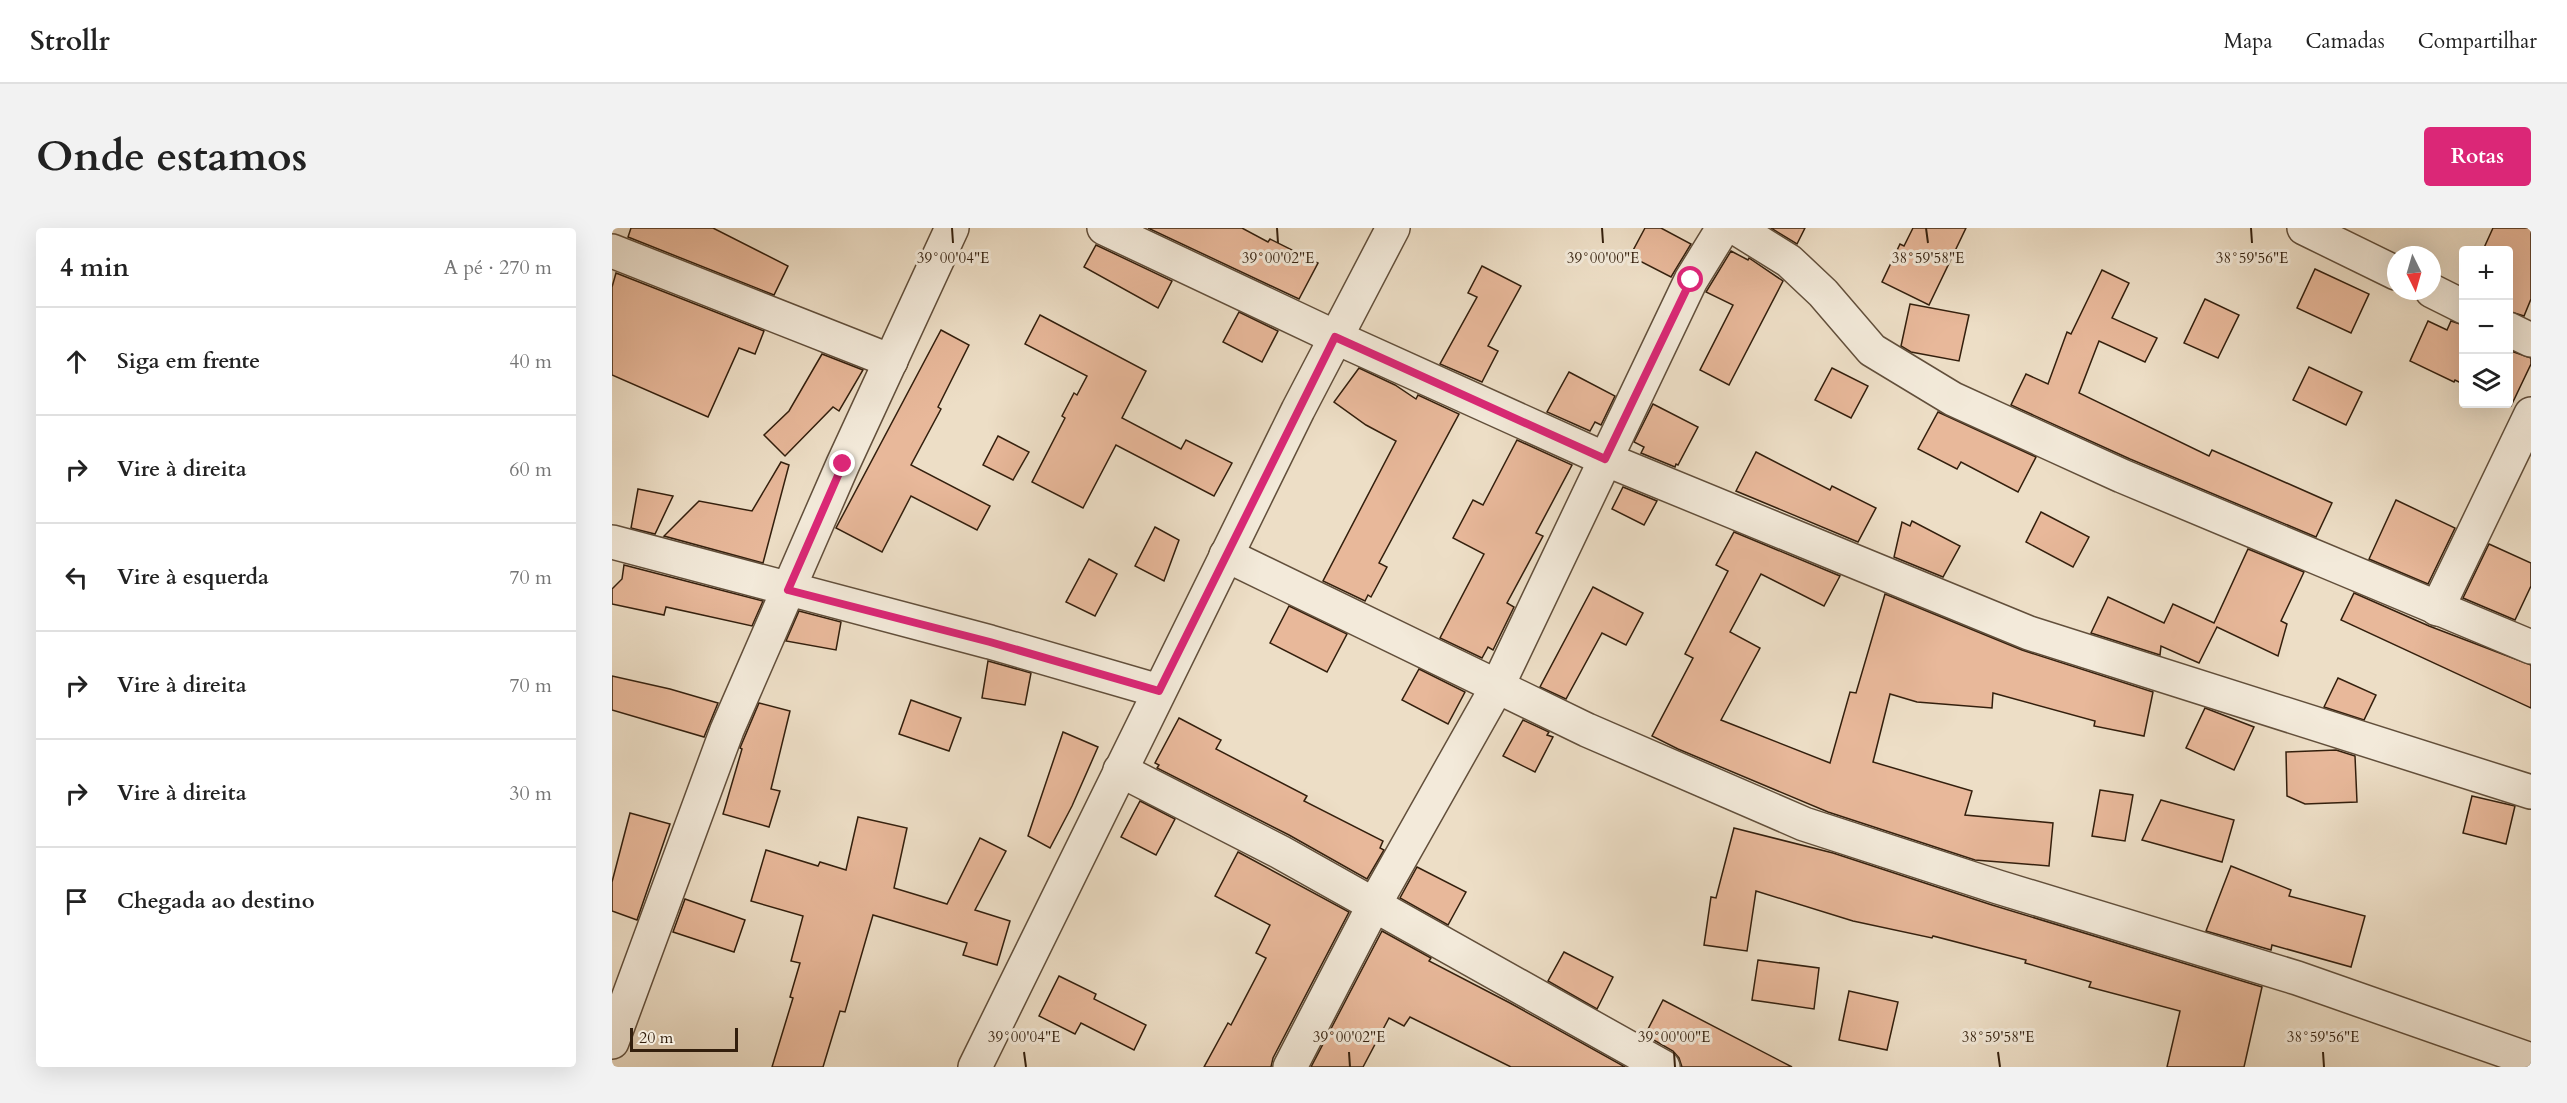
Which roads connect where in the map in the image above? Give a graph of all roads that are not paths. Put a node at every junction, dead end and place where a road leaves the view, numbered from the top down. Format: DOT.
graph roads {
  1 [pos="952,228"];
  2 [pos="1104,228"];
  3 [pos="1393,228"];
  4 [pos="1723,228"];
  5 [pos="1736,228"];
  6 [pos="2304,228"];
  7 [pos="612,251"];
  8 [pos="2387,269"];
  9 [pos="2441,295"];
  10 [pos="2459,304"];
  11 [pos="2513,331"];
  12 [pos="1335,337"];
  13 [pos="2531,340"];
  14 [pos="891,361"];
  15 [pos="2531,414"];
  16 [pos="1605,459"];
  17 [pos="612,542"];
  18 [pos="1226,555"];
  19 [pos="788,590"];
  20 [pos="2437,609"];
  21 [pos="2531,648"];
  22 [pos="1497,687"];
  23 [pos="1159,691"];
  24 [pos="1120,770"];
  25 [pos="2531,792"];
  26 [pos="1374,904"];
  27 [pos="612,1042"];
  28 [pos="2531,1060"];
  29 [pos="975,1067"];
  30 [pos="1290,1067"];
  31 [pos="1663,1067"];
  1 -- 14 [label="street"];
  2 -- 12 [label="street"];
  3 -- 12 [label="street"];
  4 -- 16 [label="street"];
  5 -- 20 [label="street"];
  6 -- 8 [label="street"];
  7 -- 14 [label="street"];
  9 -- 10 [label="street"];
  11 -- 13 [label="street"];
  12 -- 16 [label="street"];
  12 -- 18 [label="street"];
  14 -- 19 [label="street"];
  15 -- 20 [label="street"];
  16 -- 22 [label="street"];
  16 -- 25 [label="street"];
  17 -- 19 [label="street"];
  18 -- 22 [label="street"];
  18 -- 23 [label="street"];
  19 -- 23 [label="street"];
  19 -- 27 [label="street"];
  20 -- 21 [label="street"];
  22 -- 26 [label="street"];
  22 -- 28 [label="street"];
  23 -- 24 [label="street"];
  24 -- 26 [label="street"];
  24 -- 29 [label="street"];
  26 -- 30 [label="street"];
  26 -- 31 [label="street"];
}
